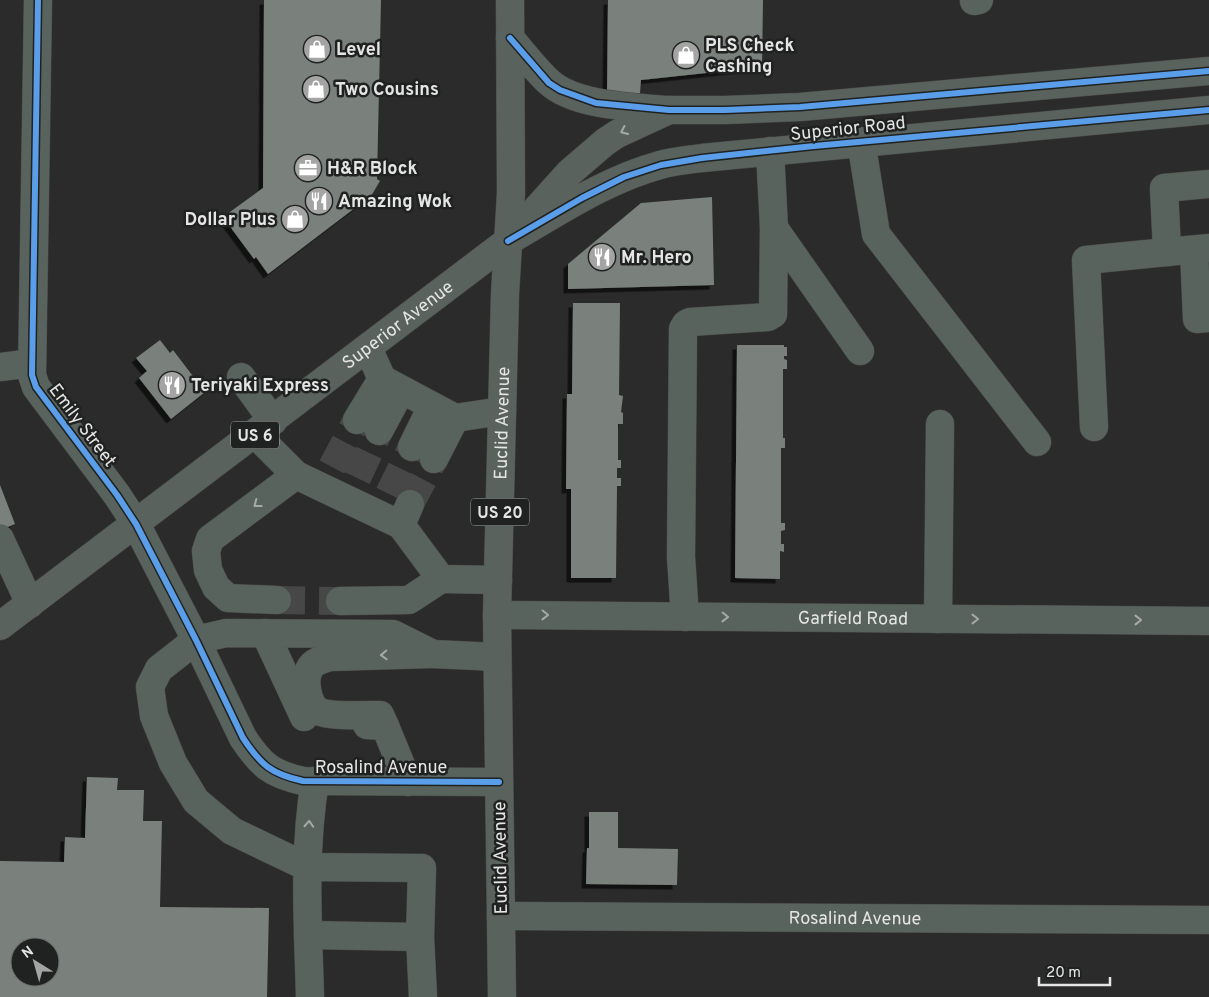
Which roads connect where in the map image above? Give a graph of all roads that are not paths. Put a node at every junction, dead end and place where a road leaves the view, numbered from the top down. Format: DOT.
graph roads {
  1 [pos="38,0"];
  2 [pos="510,0"];
  3 [pos="510,38"];
  4 [pos="1209,70"];
  5 [pos="669,110"];
  6 [pos="1209,110"];
  7 [pos="861,142"];
  8 [pos="770,151"];
  9 [pos="1209,184"];
  10 [pos="774,228"];
  11 [pos="508,241"];
  12 [pos="1190,250"];
  13 [pos="1209,318"];
  14 [pos="368,348"];
  15 [pos="860,351"];
  16 [pos="32,363"];
  17 [pos="0,367"];
  18 [pos="240,377"];
  19 [pos="391,384"];
  20 [pos="502,411"];
  21 [pos="443,412"];
  22 [pos="940,424"];
  23 [pos="368,426"];
  24 [pos="264,428"];
  25 [pos="1094,428"];
  26 [pos="1037,442"];
  27 [pos="423,454"];
  28 [pos="296,474"];
  29 [pos="136,524"];
  30 [pos="0,539"];
  31 [pos="441,579"];
  32 [pos="498,580"];
  33 [pos="277,600"];
  34 [pos="340,601"];
  35 [pos="30,604"];
  36 [pos="496,615"];
  37 [pos="684,616"];
  38 [pos="938,619"];
  39 [pos="1209,621"];
  40 [pos="0,626"];
  41 [pos="265,633"];
  42 [pos="196,640"];
  43 [pos="433,654"];
  44 [pos="497,657"];
  45 [pos="385,726"];
  46 [pos="266,767"];
  47 [pos="314,781"];
  48 [pos="408,782"];
  49 [pos="499,782"];
  50 [pos="307,868"];
  51 [pos="501,916"];
  52 [pos="1209,920"];
  53 [pos="308,935"];
  54 [pos="420,937"];
  55 [pos="310,997"];
  56 [pos="423,997"];
  57 [pos="502,997"];
  1 -- 16 [label="street, Emily Street"];
  2 -- 3 [label="main road, Euclid Avenue"];
  3 -- 5 [label="main road"];
  3 -- 11 [label="main road, Euclid Avenue"];
  4 -- 5 [label="main road, Superior Road"];
  5 -- 11 [label="main road, Superior Road, one-way"];
  6 -- 7 [label="main road, Superior Road"];
  7 -- 8 [label="main road, Superior Road"];
  7 -- 26 [label="street"];
  8 -- 10 [label="street"];
  8 -- 11 [label="main road, Superior Road"];
  9 -- 12 [label="street"];
  10 -- 15 [label="street"];
  10 -- 37 [label="street"];
  11 -- 14 [label="main road, Superior Avenue / US 6"];
  11 -- 20 [label="main road, Euclid Avenue / US 20"];
  12 -- 13 [label="street"];
  12 -- 25 [label="street"];
  14 -- 19 [label="street"];
  14 -- 24 [label="main road, Superior Avenue / US 6"];
  16 -- 17 [label="street"];
  16 -- 29 [label="street, Emily Street"];
  18 -- 24 [label="street"];
  19 -- 21 [label="street"];
  19 -- 23 [label="street"];
  20 -- 21 [label="street"];
  20 -- 32 [label="main road, Euclid Avenue / US 20"];
  21 -- 27 [label="street"];
  22 -- 38 [label="street"];
  24 -- 28 [label="street"];
  24 -- 29 [label="main road, Superior Avenue / US 6"];
  28 -- 31 [label="street"];
  28 -- 33 [label="street, one-way"];
  29 -- 35 [label="main road, Superior Avenue / US 6"];
  29 -- 42 [label="street, Emily Street"];
  30 -- 35 [label="street"];
  31 -- 32 [label="street"];
  31 -- 34 [label="street"];
  32 -- 36 [label="main road, Euclid Avenue / US 20"];
  35 -- 40 [label="main road, Superior Avenue / US 6"];
  36 -- 37 [label="street, Garfield Road, one-way"];
  36 -- 44 [label="main road, Euclid Avenue / US 20"];
  37 -- 38 [label="street, Garfield Road, one-way"];
  38 -- 39 [label="street, Garfield Road, one-way"];
  41 -- 42 [label="street"];
  41 -- 43 [label="street"];
  41 -- 45 [label="street"];
  42 -- 46 [label="street, Emily Street"];
  42 -- 50 [label="street"];
  43 -- 44 [label="street"];
  43 -- 45 [label="street, one-way"];
  44 -- 49 [label="main road, Euclid Avenue / US 20"];
  45 -- 48 [label="street"];
  46 -- 47 [label="street, Rosalind Avenue"];
  47 -- 48 [label="street, Rosalind Avenue"];
  50 -- 47 [label="street, one-way"];
  48 -- 49 [label="street, Rosalind Avenue"];
  49 -- 51 [label="main road, Euclid Avenue / US 20"];
  50 -- 53 [label="street"];
  50 -- 54 [label="street"];
  51 -- 52 [label="street, Rosalind Avenue"];
  51 -- 57 [label="main road, Euclid Avenue / US 20"];
  53 -- 54 [label="street"];
  53 -- 55 [label="street"];
  54 -- 56 [label="street"];
}
